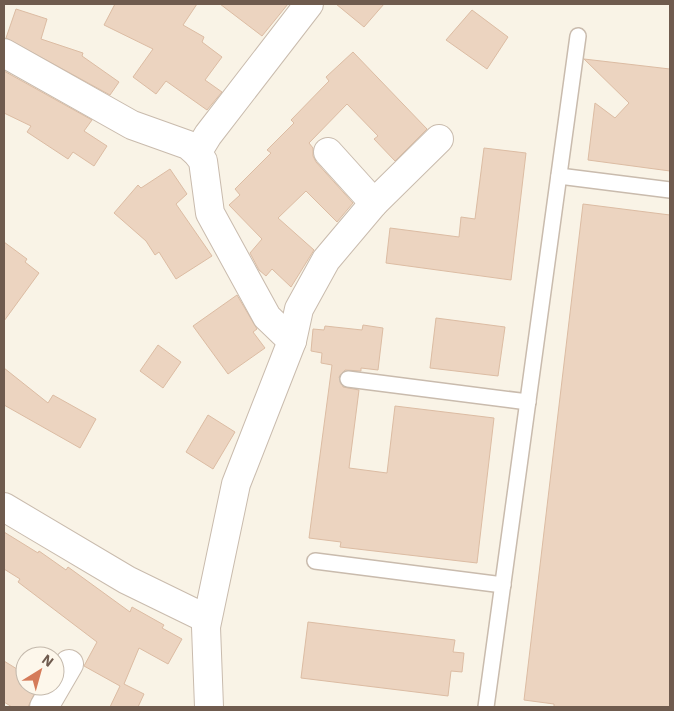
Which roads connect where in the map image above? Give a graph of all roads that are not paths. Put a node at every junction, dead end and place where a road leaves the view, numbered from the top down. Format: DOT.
graph roads {
  1 [pos="309,4"];
  2 [pos="578,36"];
  3 [pos="4,53"];
  4 [pos="439,140"];
  5 [pos="328,152"];
  6 [pos="197,153"];
  7 [pos="558,176"];
  8 [pos="670,190"];
  9 [pos="374,203"];
  10 [pos="292,341"];
  11 [pos="348,378"];
  12 [pos="528,402"];
  13 [pos="4,507"];
  14 [pos="315,561"];
  15 [pos="503,585"];
  16 [pos="207,619"];
  17 [pos="69,664"];
  18 [pos="44,707"];
  19 [pos="208,707"];
  20 [pos="486,707"];
  1 -- 6 [label="street"];
  2 -- 7 [label="lane"];
  3 -- 6 [label="street"];
  4 -- 9 [label="street"];
  5 -- 9 [label="street"];
  6 -- 10 [label="street"];
  7 -- 8 [label="lane"];
  7 -- 12 [label="lane"];
  9 -- 10 [label="street"];
  10 -- 16 [label="street"];
  11 -- 12 [label="lane"];
  12 -- 15 [label="lane"];
  13 -- 16 [label="street"];
  14 -- 15 [label="lane"];
  15 -- 20 [label="lane"];
  16 -- 19 [label="street"];
  17 -- 18 [label="street"];
}
